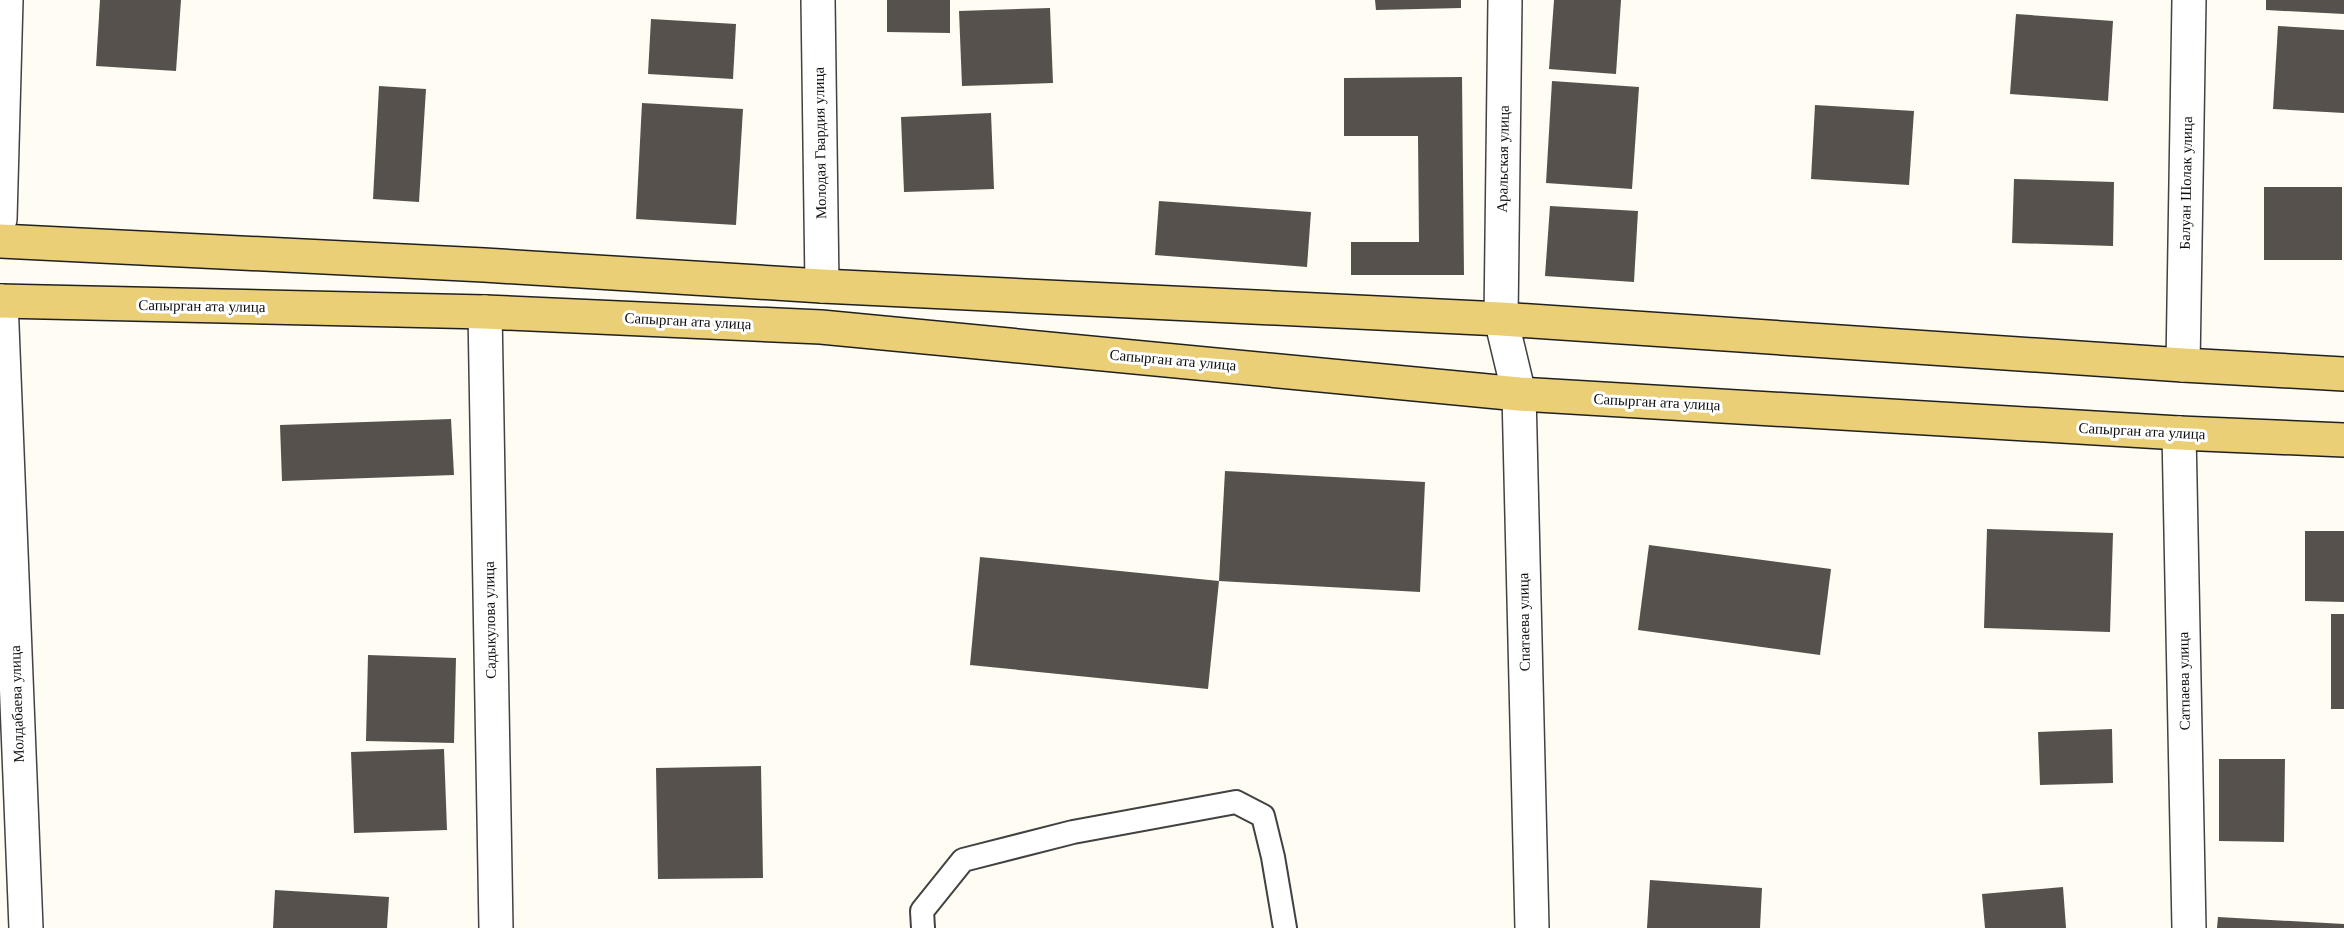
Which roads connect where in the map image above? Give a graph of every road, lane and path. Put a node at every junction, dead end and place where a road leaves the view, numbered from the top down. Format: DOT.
graph roads {
  1 [pos="6,0"];
  2 [pos="818,0"];
  3 [pos="1505,0"];
  4 [pos="2188,0"];
  5 [pos="0,219"];
  6 [pos="0,241"];
  7 [pos="822,286"];
  8 [pos="0,301"];
  9 [pos="484,312"];
  10 [pos="1501,319"];
  11 [pos="2182,365"];
  12 [pos="2344,374"];
  13 [pos="1519,393"];
  14 [pos="2179,434"];
  15 [pos="2344,440"];
  16 [pos="26,928"];
  17 [pos="496,928"];
  18 [pos="923,928"];
  19 [pos="1285,928"];
  20 [pos="1532,928"];
  21 [pos="2188,928"];
  1 -- 5 [label="street"];
  2 -- 7 [label="street, Молодая Гвардия улица"];
  3 -- 10 [label="street, Аральская улица"];
  4 -- 11 [label="street, Балуан Шолак улица"];
  6 -- 7 [label="main road"];
  7 -- 10 [label="main road"];
  8 -- 9 [label="main road, Сапырган ата улица"];
  8 -- 16 [label="street, Молдабаева улица"];
  9 -- 13 [label="main road, Сапырган ата улица"];
  9 -- 17 [label="street, Садыкулова улица"];
  10 -- 11 [label="main road"];
  10 -- 13 [label="street, Спатаева улица"];
  11 -- 12 [label="main road"];
  13 -- 14 [label="main road, Сапырган ата улица"];
  13 -- 20 [label="street, Спатаева улица"];
  14 -- 15 [label="main road, Сапырган ата улица"];
  14 -- 21 [label="street, Сатпаева улица"];
  18 -- 19 [label="lane"];
}
